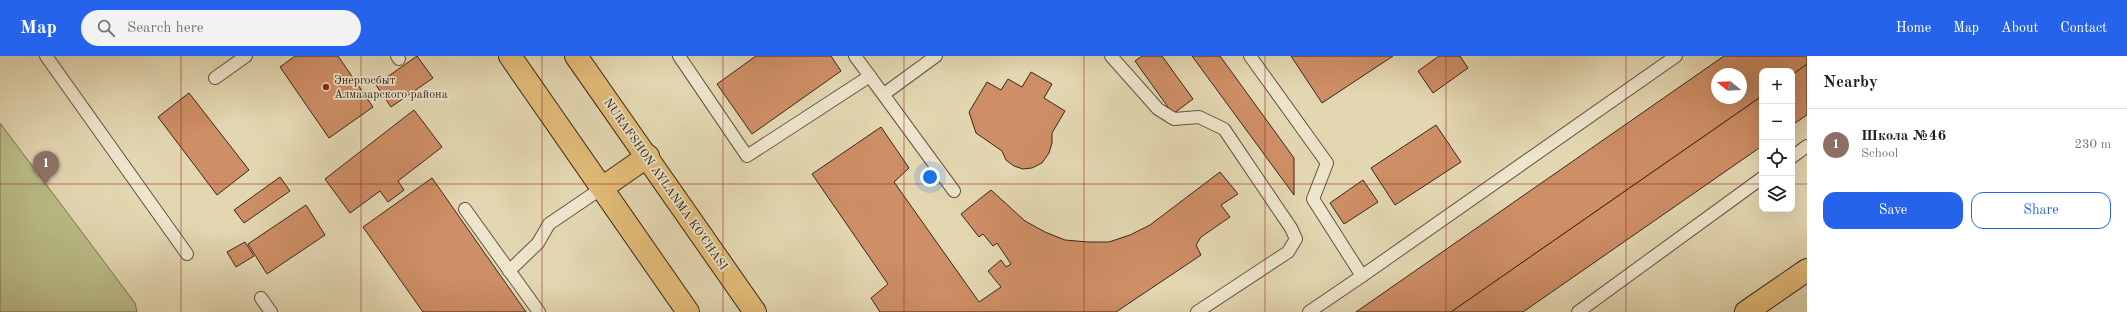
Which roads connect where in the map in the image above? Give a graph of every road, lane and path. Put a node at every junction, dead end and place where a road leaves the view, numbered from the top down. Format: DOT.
graph roads {
  1 [pos="46,56"];
  2 [pos="246,56"];
  3 [pos="510,56"];
  4 [pos="576,56"];
  5 [pos="679,56"];
  6 [pos="855,56"];
  7 [pos="936,56"];
  8 [pos="1111,56"];
  9 [pos="1250,56"];
  10 [pos="1676,56"];
  11 [pos="870,76"];
  12 [pos="215,78"];
  13 [pos="884,94"];
  14 [pos="1807,146"];
  15 [pos="1795,154"];
  16 [pos="648,156"];
  17 [pos="1759,180"];
  18 [pos="602,188"];
  19 [pos="954,191"];
  20 [pos="465,209"];
  21 [pos="187,254"];
  22 [pos="1807,270"];
  23 [pos="509,271"];
  24 [pos="1362,276"];
  25 [pos="261,298"];
  26 [pos="271,312"];
  27 [pos="539,312"];
  28 [pos="688,312"];
  29 [pos="755,312"];
  30 [pos="1197,312"];
  31 [pos="1309,312"];
  32 [pos="1578,312"];
  33 [pos="1746,312"];
  1 -- 21 [label="lane"];
  2 -- 12 [label="lane"];
  3 -- 18 [label="main road"];
  4 -- 16 [label="main road, NURAFSHON AYLANMA KO'CHASI"];
  5 -- 11 [label="lane"];
  6 -- 11 [label="lane"];
  7 -- 13 [label="lane"];
  8 -- 30 [label="lane"];
  9 -- 24 [label="lane"];
  10 -- 24 [label="lane"];
  11 -- 13 [label="lane"];
  13 -- 19 [label="lane"];
  14 -- 15 [label="lane"];
  16 -- 18 [label="main road"];
  16 -- 29 [label="main road, NURAFSHON AYLANMA KO'CHASI"];
  17 -- 32 [label="lane"];
  18 -- 23 [label="lane"];
  18 -- 28 [label="main road"];
  20 -- 23 [label="lane"];
  22 -- 33 [label="main road"];
  23 -- 27 [label="lane"];
  24 -- 31 [label="lane"];
  25 -- 26 [label="lane"];
}
